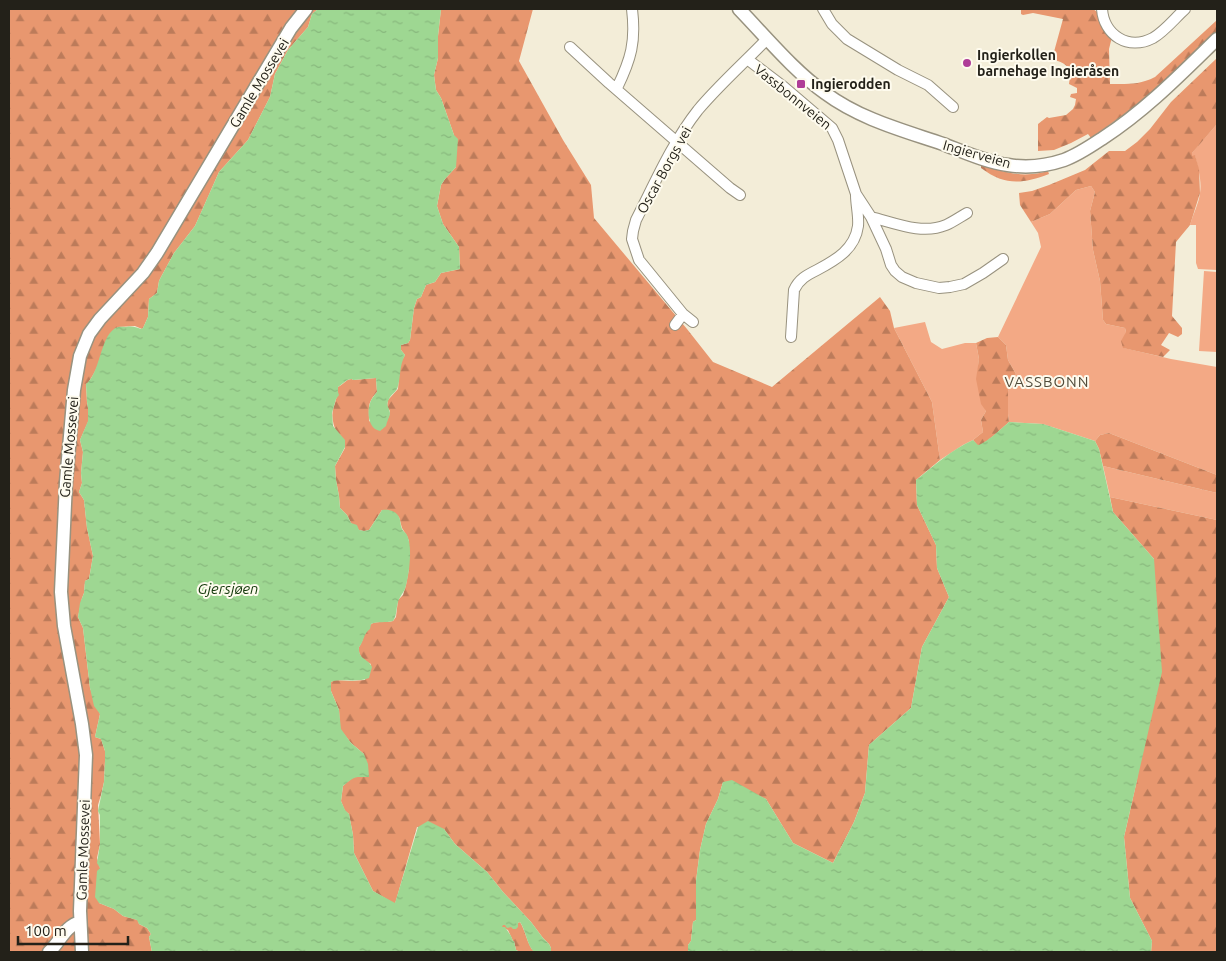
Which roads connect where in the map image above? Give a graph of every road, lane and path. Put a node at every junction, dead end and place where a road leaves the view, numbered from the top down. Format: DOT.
graph roads {
  1 [pos="306,9"];
  2 [pos="632,9"];
  3 [pos="739,9"];
  4 [pos="823,9"];
  5 [pos="1102,9"];
  6 [pos="1184,9"];
  7 [pos="768,39"];
  8 [pos="1217,39"];
  9 [pos="570,47"];
  10 [pos="746,59"];
  11 [pos="617,88"];
  12 [pos="953,107"];
  13 [pos="677,141"];
  14 [pos="856,194"];
  15 [pos="740,195"];
  16 [pos="967,213"];
  17 [pos="871,217"];
  18 [pos="1003,258"];
  19 [pos="683,314"];
  20 [pos="693,322"];
  21 [pos="675,326"];
  22 [pos="791,337"];
  23 [pos="80,922"];
  24 [pos="49,952"];
  25 [pos="82,952"];
  1 -- 23 [label="main road, Gamle Mossevei"];
  2 -- 11 [label="street"];
  3 -- 7 [label="main road, Ingierveien"];
  4 -- 12 [label="street"];
  5 -- 6 [label="street"];
  7 -- 8 [label="main road, Ingierveien"];
  7 -- 10 [label="street, Oscar Borgs vei"];
  9 -- 11 [label="street"];
  10 -- 13 [label="street, Oscar Borgs vei"];
  10 -- 14 [label="street, Vassbonnveien"];
  11 -- 13 [label="street"];
  13 -- 15 [label="street"];
  13 -- 19 [label="street, Oscar Borgs vei"];
  14 -- 17 [label="street, Vassbonnveien"];
  14 -- 22 [label="street, Vassbonnveien"];
  16 -- 17 [label="street"];
  17 -- 18 [label="street, Vassbonnveien"];
  19 -- 20 [label="street, Oscar Borgs vei"];
  19 -- 21 [label="street"];
  23 -- 24 [label="main road"];
  23 -- 25 [label="main road, Gamle Mossevei"];
}
